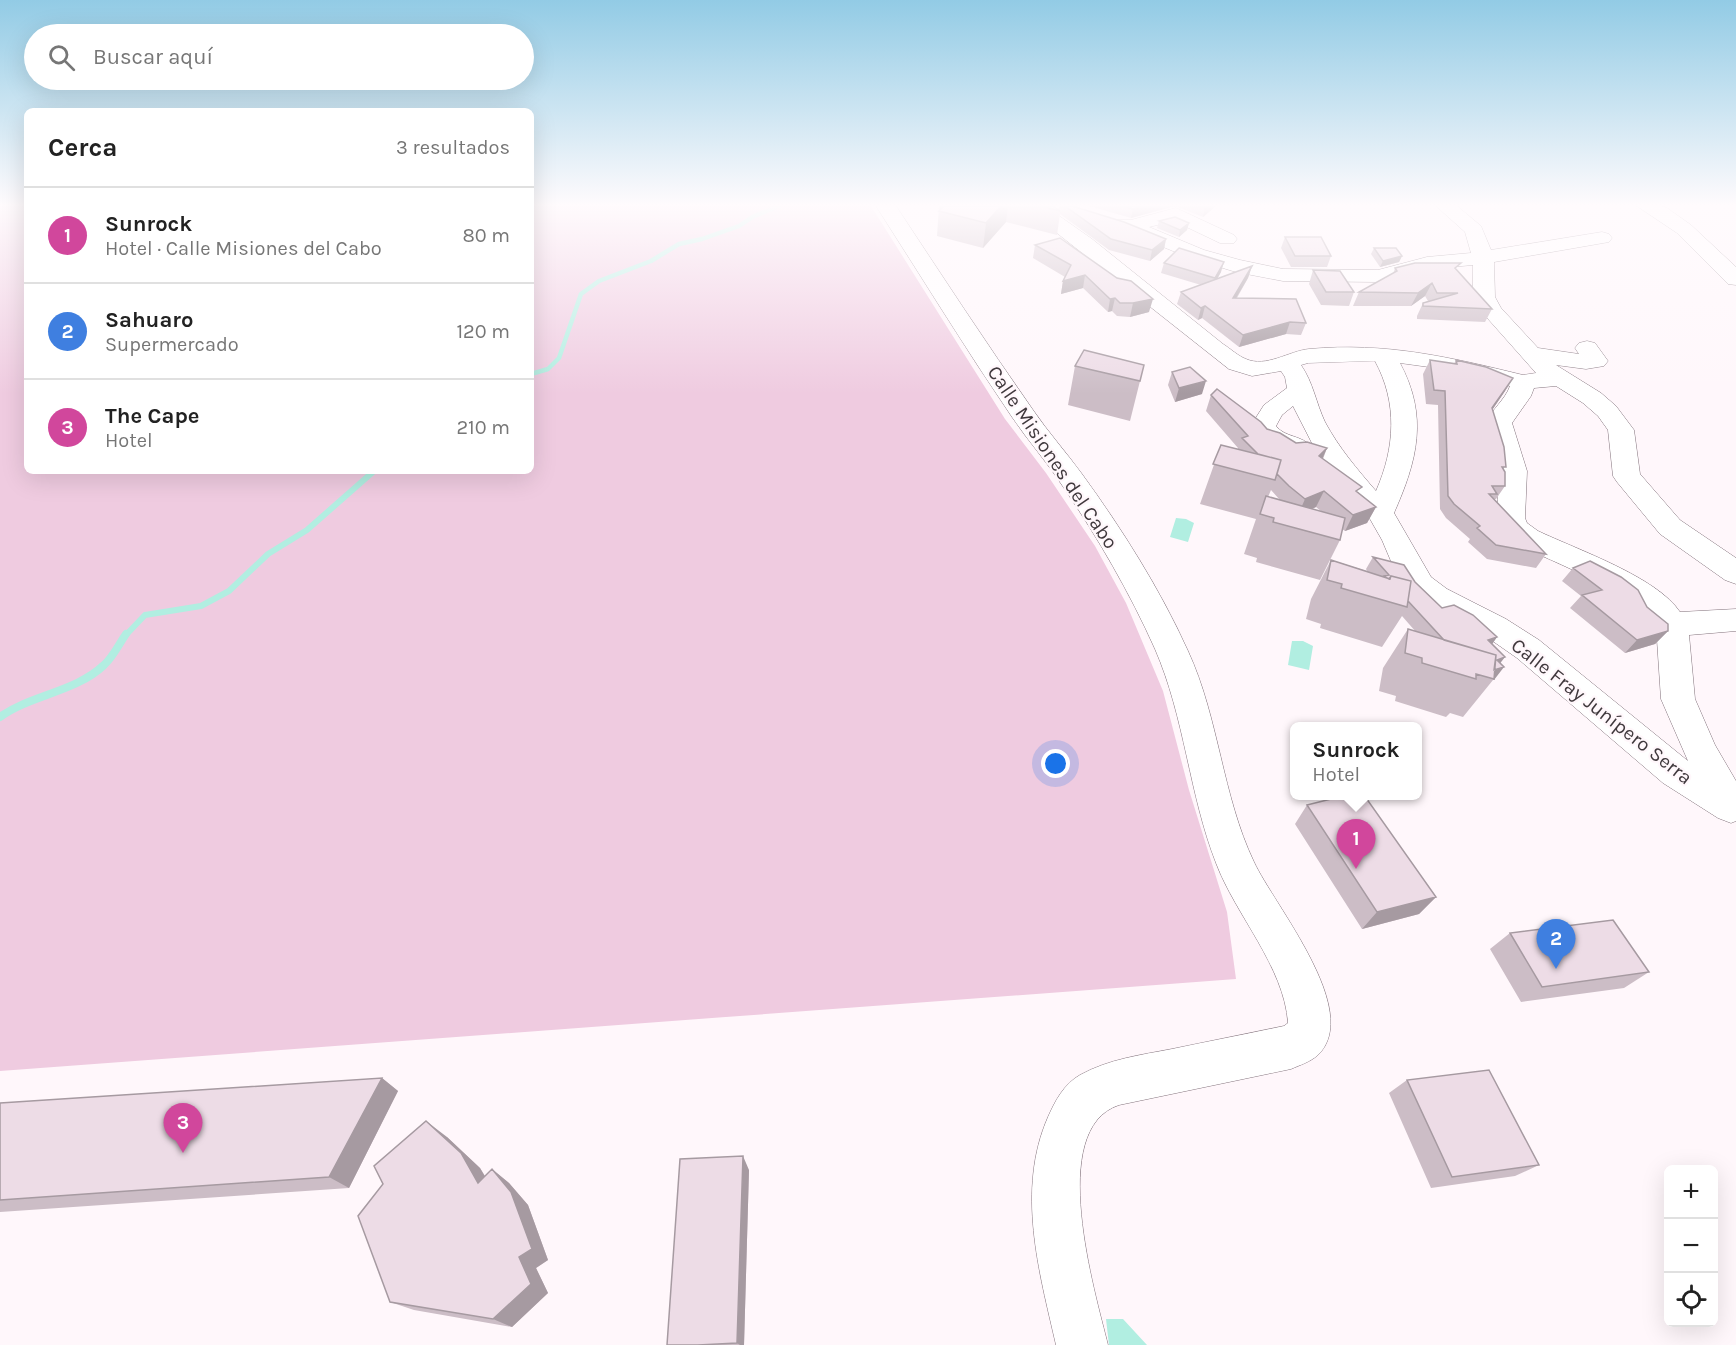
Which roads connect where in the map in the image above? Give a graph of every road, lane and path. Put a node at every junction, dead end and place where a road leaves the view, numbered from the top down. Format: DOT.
graph roads {
  1 [pos="927,269"];
  2 [pos="1145,269"];
  3 [pos="1250,269"];
  4 [pos="1406,269"];
  5 [pos="1484,269"];
  6 [pos="1587,348"];
  7 [pos="1382,354"];
  8 [pos="1286,362"];
  9 [pos="1527,368"];
  10 [pos="1300,391"];
  11 [pos="1332,457"];
  12 [pos="1380,513"];
  13 [pos="1736,573"];
  14 [pos="1736,620"];
  15 [pos="1672,624"];
  16 [pos="1082,1345"];
  1 -- 16 [label="street, Calle Misiones del Cabo"];
  2 -- 8 [label="street"];
  3 -- 4 [label="street"];
  5 -- 9 [label="street"];
  6 -- 9 [label="street"];
  7 -- 8 [label="street"];
  7 -- 9 [label="street"];
  7 -- 12 [label="street"];
  8 -- 10 [label="street, Calle Fray Junípero Serra"];
  9 -- 13 [label="street"];
  9 -- 15 [label="street"];
  10 -- 11 [label="street, Calle Fray Junípero Serra"];
  10 -- 11 [label="street"];
  11 -- 12 [label="street, Calle Fray Junípero Serra"];
  12 -- 15 [label="street, Calle Fray Junípero Serra"];
  14 -- 15 [label="street"];
}
